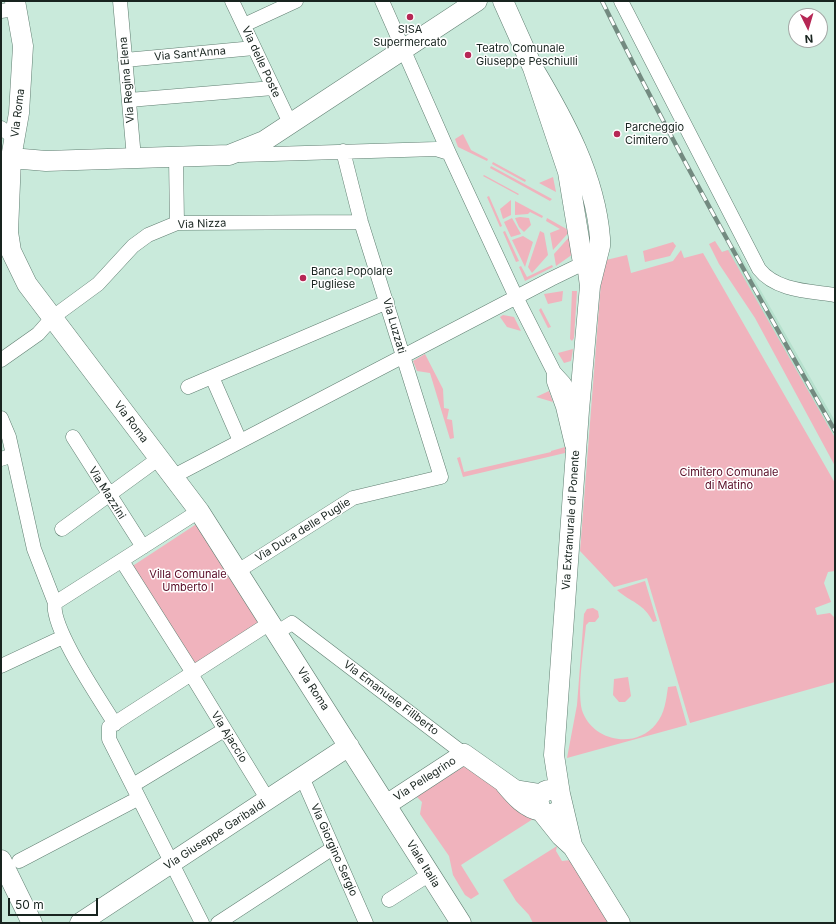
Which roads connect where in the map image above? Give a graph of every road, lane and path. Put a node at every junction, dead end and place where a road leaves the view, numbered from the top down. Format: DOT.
graph roads {
  1 [pos="120,1"];
  2 [pos="232,1"];
  3 [pos="296,1"];
  4 [pos="382,1"];
  5 [pos="477,1"];
  6 [pos="503,1"];
  7 [pos="621,1"];
  8 [pos="11,7"];
  9 [pos="244,25"];
  10 [pos="254,48"];
  11 [pos="404,49"];
  12 [pos="125,60"];
  13 [pos="273,88"];
  14 [pos="129,100"];
  15 [pos="286,125"];
  16 [pos="8,133"];
  17 [pos="343,151"];
  18 [pos="449,153"];
  19 [pos="291,154"];
  20 [pos="229,155"];
  21 [pos="11,158"];
  22 [pos="134,158"];
  23 [pos="176,158"];
  24 [pos="5,212"];
  25 [pos="360,222"];
  26 [pos="177,223"];
  27 [pos="5,234"];
  28 [pos="589,263"];
  29 [pos="835,296"];
  30 [pos="516,297"];
  31 [pos="387,302"];
  32 [pos="53,317"];
  33 [pos="402,355"];
  34 [pos="1,360"];
  35 [pos="212,377"];
  36 [pos="188,387"];
  37 [pos="574,417"];
  38 [pos="1,418"];
  39 [pos="73,437"];
  40 [pos="240,441"];
  41 [pos="7,457"];
  42 [pos="158,458"];
  43 [pos="172,477"];
  44 [pos="441,477"];
  45 [pos="108,495"];
  46 [pos="198,511"];
  47 [pos="62,529"];
  48 [pos="143,547"];
  49 [pos="122,561"];
  50 [pos="238,571"];
  51 [pos="55,603"];
  52 [pos="273,628"];
  53 [pos="63,637"];
  54 [pos="1,666"];
  55 [pos="193,673"];
  56 [pos="115,724"];
  57 [pos="224,730"];
  58 [pos="349,746"];
  59 [pos="464,754"];
  60 [pos="302,777"];
  61 [pos="133,785"];
  62 [pos="139,798"];
  63 [pos="549,799"];
  64 [pos="268,800"];
  65 [pos="386,805"];
  66 [pos="333,848"];
  67 [pos="10,860"];
  68 [pos="172,863"];
  69 [pos="430,874"];
  70 [pos="388,900"];
  71 [pos="361,921"];
  72 [pos="32,923"];
  73 [pos="80,923"];
  74 [pos="202,923"];
  75 [pos="218,923"];
  76 [pos="461,923"];
  77 [pos="620,923"];
  1 -- 12 [label="street, Via Regina Elena"];
  2 -- 9 [label="street, Via delle Poste"];
  3 -- 9 [label="street"];
  4 -- 11 [label="street"];
  5 -- 11 [label="main road"];
  6 -- 28 [label="main road, Via Extramurale di Ponente"];
  7 -- 29 [label="street"];
  8 -- 16 [label="main road, Via Roma"];
  9 -- 10 [label="street, Via delle Poste"];
  10 -- 12 [label="street, Via Sant'Anna"];
  10 -- 13 [label="street, Via delle Poste"];
  11 -- 15 [label="main road"];
  11 -- 18 [label="street"];
  12 -- 14 [label="street, Via Regina Elena"];
  13 -- 14 [label="street"];
  13 -- 15 [label="street, Via delle Poste"];
  14 -- 22 [label="street, Via Regina Elena"];
  15 -- 19 [label="street, Via delle Poste"];
  15 -- 20 [label="main road"];
  16 -- 21 [label="main road, Via Roma"];
  17 -- 18 [label="street"];
  17 -- 19 [label="street"];
  17 -- 25 [label="street, Via Luzzati"];
  18 -- 30 [label="street"];
  19 -- 20 [label="street"];
  20 -- 23 [label="main road"];
  21 -- 22 [label="main road"];
  21 -- 24 [label="main road, Via Roma"];
  22 -- 23 [label="main road"];
  23 -- 26 [label="street"];
  24 -- 27 [label="main road, Via Roma"];
  25 -- 26 [label="street, Via Nizza"];
  25 -- 31 [label="street, Via Luzzati"];
  26 -- 32 [label="street, Via Nizza"];
  27 -- 32 [label="main road, Via Roma"];
  28 -- 30 [label="street"];
  28 -- 37 [label="main road, Via Extramurale di Ponente"];
  30 -- 33 [label="street"];
  30 -- 37 [label="street"];
  31 -- 33 [label="street, Via Luzzati"];
  31 -- 35 [label="street"];
  32 -- 34 [label="street, Via Nizza"];
  32 -- 42 [label="main road, Via Roma"];
  33 -- 40 [label="street"];
  33 -- 44 [label="street, Via Luzzati"];
  35 -- 36 [label="street"];
  35 -- 40 [label="street"];
  37 -- 63 [label="main road, Via Extramurale di Ponente"];
  38 -- 41 [label="street"];
  39 -- 45 [label="street, Via Mazzini"];
  40 -- 43 [label="street"];
  41 -- 51 [label="street"];
  42 -- 43 [label="main road, Via Roma"];
  42 -- 45 [label="street"];
  43 -- 46 [label="main road, Via Roma"];
  44 -- 50 [label="street, Via Duca delle Puglie"];
  45 -- 47 [label="street"];
  45 -- 48 [label="street, Via Mazzini"];
  46 -- 48 [label="street"];
  46 -- 50 [label="main road, Via Roma"];
  48 -- 49 [label="street"];
  49 -- 51 [label="street"];
  49 -- 55 [label="street"];
  50 -- 52 [label="main road, Via Roma"];
  51 -- 53 [label="street"];
  52 -- 55 [label="street"];
  52 -- 58 [label="main road, Via Roma"];
  52 -- 59 [label="street, Via Emanuele Filiberto"];
  53 -- 54 [label="street"];
  53 -- 56 [label="street"];
  55 -- 56 [label="street"];
  55 -- 57 [label="street, Via Ajaccio"];
  56 -- 61 [label="street"];
  57 -- 61 [label="street"];
  57 -- 64 [label="street, Via Ajaccio"];
  58 -- 60 [label="main road, Via Giuseppe Garibaldi"];
  58 -- 65 [label="main road, Via Roma"];
  59 -- 63 [label="main road, Via Emanuele Filiberto"];
  59 -- 65 [label="main road, Via Pellegrino"];
  60 -- 64 [label="main road, Via Giuseppe Garibaldi"];
  60 -- 66 [label="street, Via Giorgino Sergio"];
  61 -- 62 [label="street"];
  62 -- 67 [label="street"];
  62 -- 68 [label="street"];
  63 -- 77 [label="main road, Via Extramurale di Ponente"];
  64 -- 68 [label="main road, Via Giuseppe Garibaldi"];
  65 -- 69 [label="main road, Viale Italia"];
  66 -- 71 [label="street, Via Giorgino Sergio"];
  66 -- 75 [label="street"];
  67 -- 72 [label="main road"];
  68 -- 73 [label="main road, Via Giuseppe Garibaldi"];
  68 -- 74 [label="street"];
  69 -- 70 [label="street"];
  69 -- 76 [label="main road, Viale Italia"];
}
